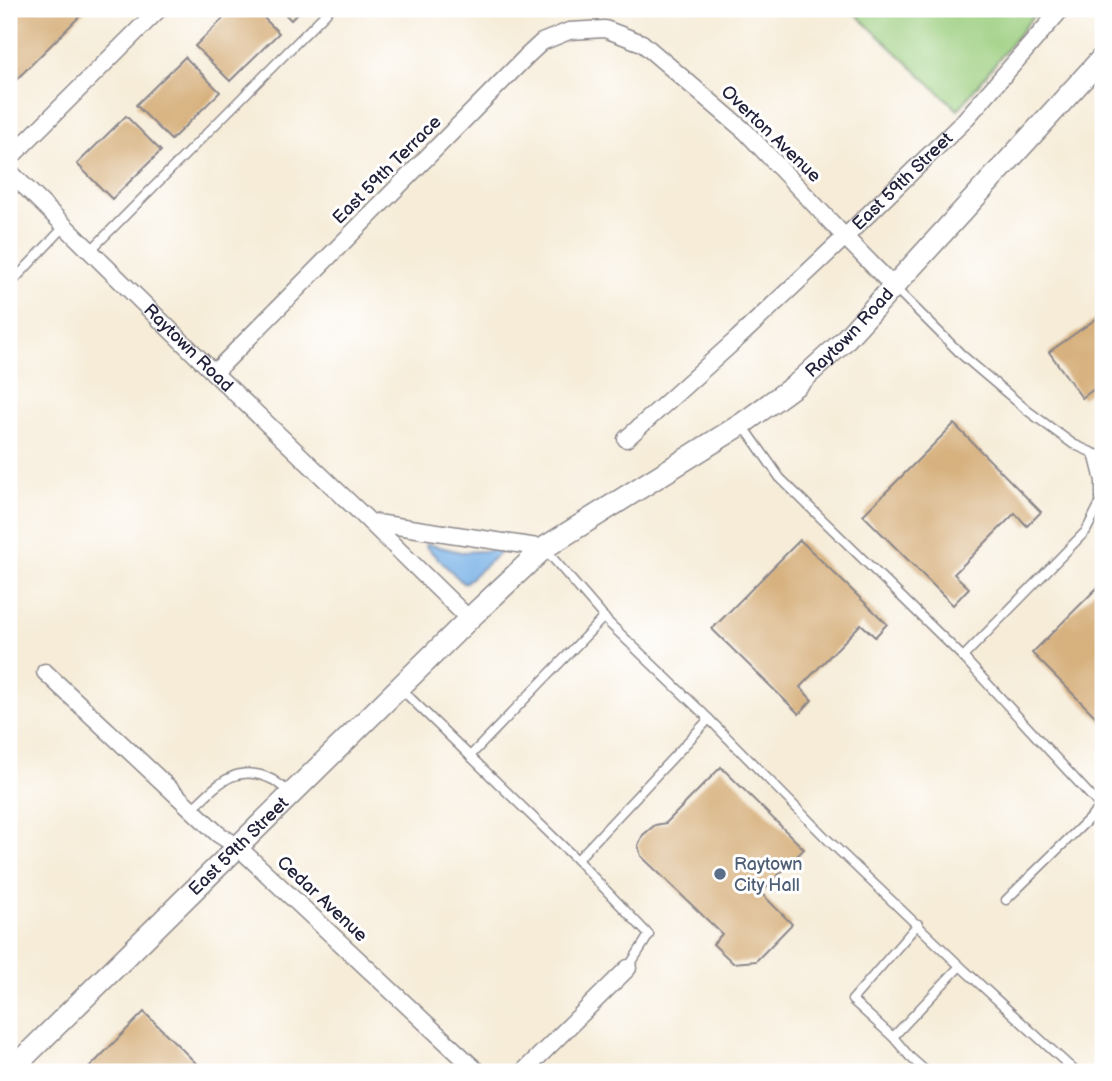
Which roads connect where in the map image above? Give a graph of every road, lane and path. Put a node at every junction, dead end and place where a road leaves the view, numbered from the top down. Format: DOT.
graph roads {
  1 [pos="159,9"];
  2 [pos="330,9"];
  3 [pos="1058,13"];
  4 [pos="605,29"];
  5 [pos="1103,57"];
  6 [pos="9,159"];
  7 [pos="9,171"];
  8 [pos="65,226"];
  9 [pos="845,237"];
  10 [pos="90,251"];
  11 [pos="9,282"];
  12 [pos="894,287"];
  13 [pos="214,373"];
  14 [pos="742,424"];
  15 [pos="626,439"];
  16 [pos="1093,453"];
  17 [pos="1103,456"];
  18 [pos="1103,464"];
  19 [pos="370,522"];
  20 [pos="544,548"];
  21 [pos="604,617"];
  22 [pos="469,619"];
  23 [pos="963,657"];
  24 [pos="45,672"];
  25 [pos="399,687"];
  26 [pos="709,719"];
  27 [pos="470,755"];
  28 [pos="291,793"];
  29 [pos="1102,806"];
  30 [pos="192,809"];
  31 [pos="237,846"];
  32 [pos="576,859"];
  33 [pos="1006,901"];
  34 [pos="918,924"];
  35 [pos="960,966"];
  36 [pos="628,968"];
  37 [pos="893,1037"];
  38 [pos="9,1072"];
  39 [pos="478,1072"];
  40 [pos="523,1072"];
  41 [pos="927,1072"];
  42 [pos="1076,1072"];
  1 -- 6 [label="street"];
  2 -- 10 [label="lane"];
  3 -- 9 [label="street, East 59th Street"];
  4 -- 9 [label="street, Overton Avenue"];
  4 -- 13 [label="street, East 59th Terrace"];
  5 -- 12 [label="street, Raytown Road"];
  7 -- 8 [label="street, Raytown Road"];
  8 -- 10 [label="street, Raytown Road"];
  8 -- 11 [label="lane"];
  9 -- 12 [label="street, Overton Avenue"];
  9 -- 15 [label="street, East 59th Street"];
  10 -- 13 [label="street, Raytown Road"];
  12 -- 14 [label="street, Raytown Road"];
  12 -- 16 [label="lane"];
  13 -- 19 [label="street, Raytown Road"];
  14 -- 20 [label="street, Raytown Road"];
  14 -- 23 [label="lane"];
  16 -- 17 [label="lane"];
  16 -- 18 [label="lane"];
  16 -- 23 [label="lane"];
  19 -- 20 [label="street"];
  19 -- 22 [label="street, Raytown Road"];
  20 -- 21 [label="lane"];
  20 -- 22 [label="street, Raytown Road"];
  21 -- 26 [label="lane"];
  21 -- 27 [label="lane"];
  22 -- 25 [label="street, East 59th Street"];
  23 -- 29 [label="lane"];
  24 -- 30 [label="street, Cedar Avenue"];
  25 -- 27 [label="lane"];
  25 -- 28 [label="street, East 59th Street"];
  26 -- 32 [label="lane"];
  26 -- 34 [label="lane"];
  27 -- 32 [label="lane"];
  28 -- 30 [label="lane"];
  28 -- 31 [label="street, East 59th Street"];
  29 -- 33 [label="lane"];
  30 -- 31 [label="street, Cedar Avenue"];
  31 -- 38 [label="street, East 59th Street"];
  31 -- 39 [label="street, Cedar Avenue"];
  32 -- 36 [label="lane"];
  34 -- 35 [label="lane"];
  34 -- 37 [label="lane"];
  35 -- 37 [label="lane"];
  35 -- 42 [label="lane"];
  36 -- 40 [label="street"];
  37 -- 41 [label="lane"];
}
